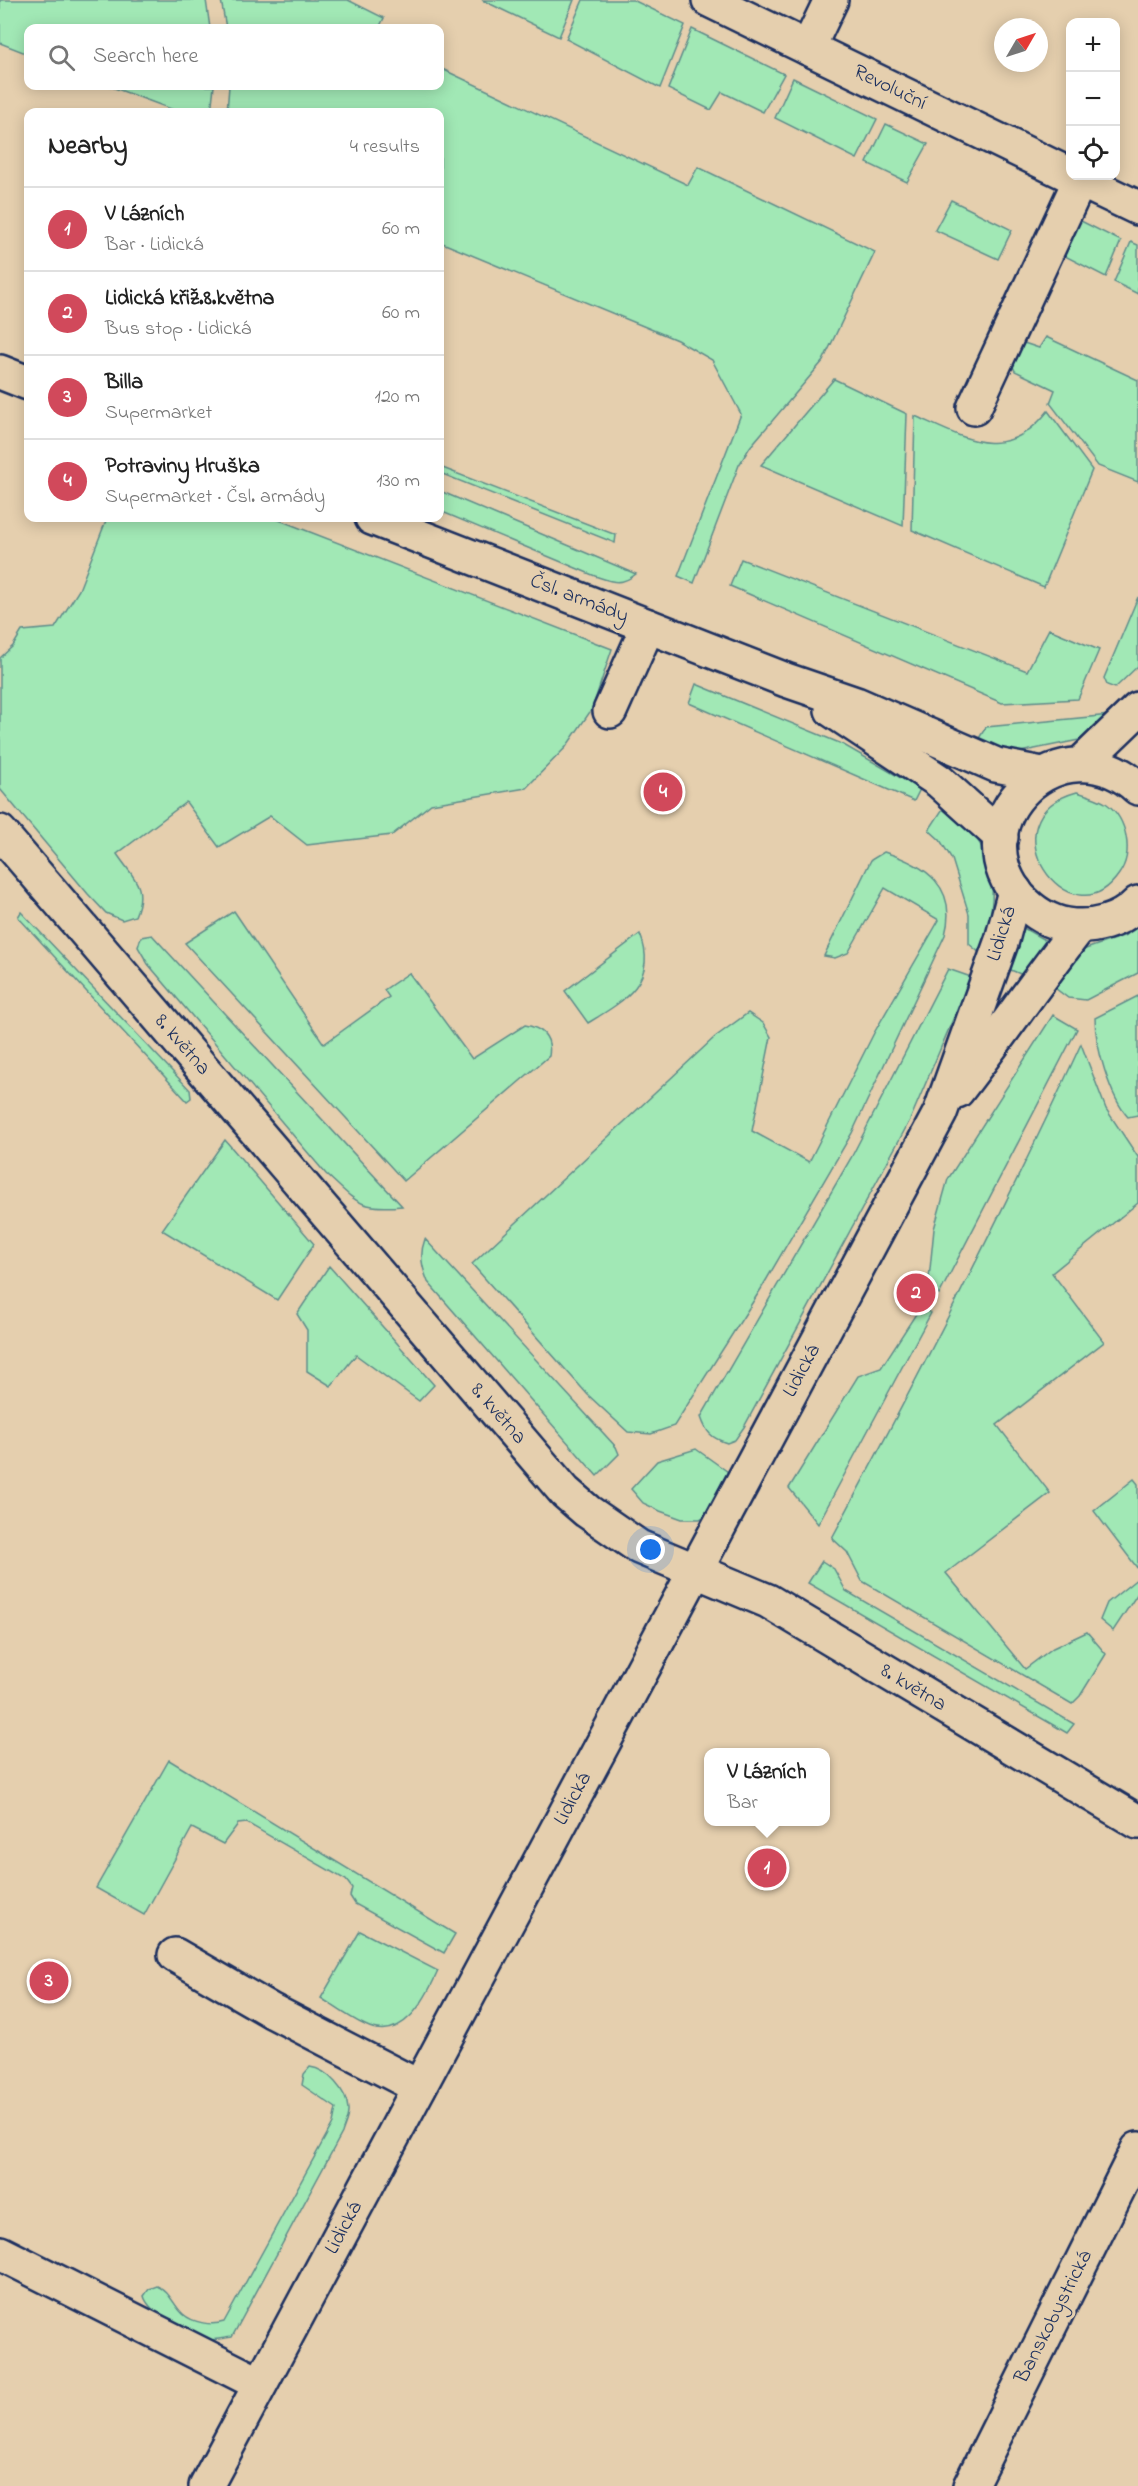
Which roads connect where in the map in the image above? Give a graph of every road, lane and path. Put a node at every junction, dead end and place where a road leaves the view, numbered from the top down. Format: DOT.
graph roads {
  1 [pos="709,0"];
  2 [pos="831,0"];
  3 [pos="808,48"];
  4 [pos="1066,173"];
  5 [pos="1073,180"];
  6 [pos="1080,180"];
  7 [pos="1138,208"];
  8 [pos="0,372"];
  9 [pos="24,381"];
  10 [pos="974,408"];
  11 [pos="382,522"];
  12 [pos="648,626"];
  13 [pos="786,680"];
  14 [pos="1138,709"];
  15 [pos="610,711"];
  16 [pos="1081,764"];
  17 [pos="1042,774"];
  18 [pos="1138,788"];
  19 [pos="0,832"];
  20 [pos="1001,837"];
  21 [pos="1015,891"];
  22 [pos="1138,903"];
  23 [pos="1079,927"];
  24 [pos="940,1113"];
  25 [pos="695,1571"];
  26 [pos="1138,1822"];
  27 [pos="175,1955"];
  28 [pos="419,2087"];
  29 [pos="1138,2149"];
  30 [pos="0,2253"];
  31 [pos="260,2385"];
  32 [pos="206,2486"];
  33 [pos="970,2486"];
  1 -- 3 [label="street, Revoluční"];
  2 -- 3 [label="street"];
  3 -- 4 [label="street, Revoluční"];
  5 -- 10 [label="street"];
  6 -- 7 [label="street, Revoluční"];
  8 -- 9 [label="street"];
  11 -- 12 [label="street, Čsl. armády"];
  12 -- 13 [label="street, Čsl. armády"];
  12 -- 15 [label="street"];
  13 -- 17 [label="street, Čsl. armády"];
  13 -- 20 [label="street, Čsl. armády"];
  14 -- 16 [label="street"];
  16 -- 17 [label="street"];
  16 -- 18 [label="street"];
  17 -- 20 [label="street"];
  19 -- 25 [label="street, 8. května"];
  20 -- 21 [label="street"];
  21 -- 23 [label="street"];
  21 -- 24 [label="street, Lidická"];
  22 -- 23 [label="street"];
  23 -- 24 [label="street, Lidická"];
  24 -- 25 [label="street, Lidická"];
  25 -- 26 [label="street, 8. května"];
  25 -- 28 [label="street, Lidická"];
  27 -- 28 [label="street"];
  28 -- 31 [label="street, Lidická"];
  29 -- 33 [label="street, Banskobystrická"];
  30 -- 31 [label="street"];
  31 -- 32 [label="street, Lidická"];
}
